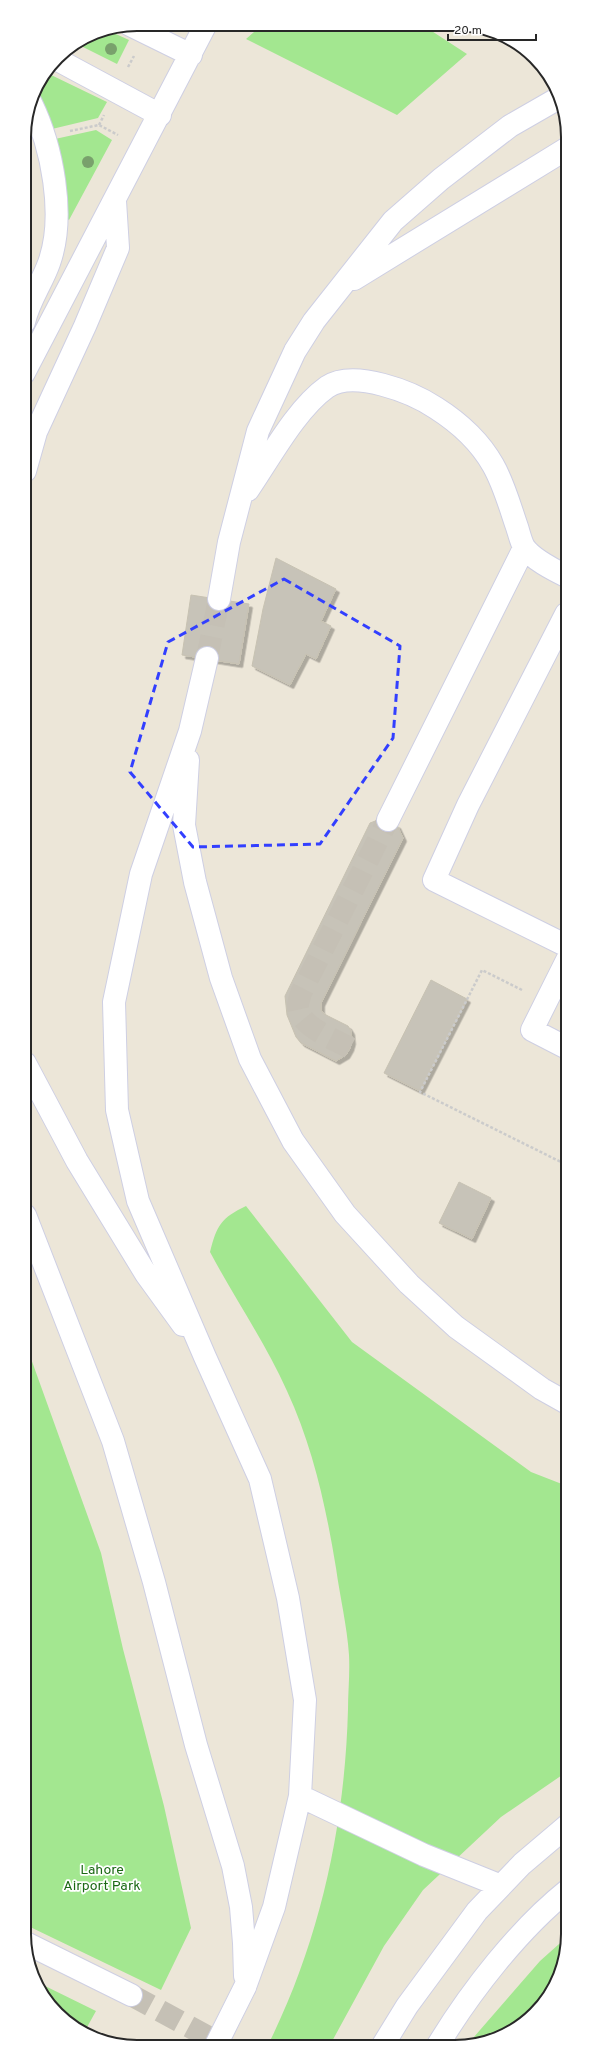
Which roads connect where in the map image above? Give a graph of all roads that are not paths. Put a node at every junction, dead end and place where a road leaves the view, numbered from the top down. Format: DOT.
graph roads {
  1 [pos="142,31"];
  2 [pos="205,31"];
  3 [pos="191,55"];
  4 [pos="62,62"];
  5 [pos="554,101"];
  6 [pos="34,113"];
  7 [pos="160,115"];
  8 [pos="561,152"];
  9 [pos="115,200"];
  10 [pos="340,288"];
  11 [pos="31,301"];
  12 [pos="31,360"];
  13 [pos="31,450"];
  14 [pos="238,506"];
  15 [pos="524,548"];
  16 [pos="561,573"];
  17 [pos="219,599"];
  18 [pos="561,624"];
  19 [pos="207,658"];
  20 [pos="190,732"];
  21 [pos="388,820"];
  22 [pos="561,943"];
  23 [pos="561,972"];
  24 [pos="561,1045"];
  25 [pos="31,1074"];
  26 [pos="31,1230"];
  27 [pos="205,1357"];
  28 [pos="561,1400"];
  29 [pos="300,1796"];
  30 [pos="561,1831"];
  31 [pos="500,1886"];
  32 [pos="561,1896"];
  33 [pos="32,1946"];
  34 [pos="245,1987"];
  35 [pos="131,1996"];
  36 [pos="218,2040"];
  37 [pos="386,2040"];
  38 [pos="441,2040"];
  1 -- 3 [label="street"];
  2 -- 3 [label="street"];
  3 -- 7 [label="street"];
  4 -- 7 [label="street"];
  5 -- 10 [label="street"];
  6 -- 11 [label="street"];
  7 -- 9 [label="street"];
  8 -- 10 [label="street"];
  9 -- 12 [label="street"];
  9 -- 13 [label="street"];
  10 -- 14 [label="street"];
  14 -- 15 [label="street"];
  14 -- 17 [label="street"];
  15 -- 16 [label="street"];
  15 -- 21 [label="street"];
  18 -- 22 [label="street"];
  19 -- 20 [label="street"];
  20 -- 27 [label="street"];
  20 -- 28 [label="street"];
  23 -- 24 [label="street"];
  25 -- 27 [label="street"];
  26 -- 34 [label="street"];
  27 -- 29 [label="street"];
  29 -- 31 [label="street"];
  29 -- 34 [label="street"];
  30 -- 31 [label="street"];
  31 -- 37 [label="street"];
  32 -- 38 [label="street"];
  33 -- 35 [label="street"];
  34 -- 36 [label="street, bridge"];
}
